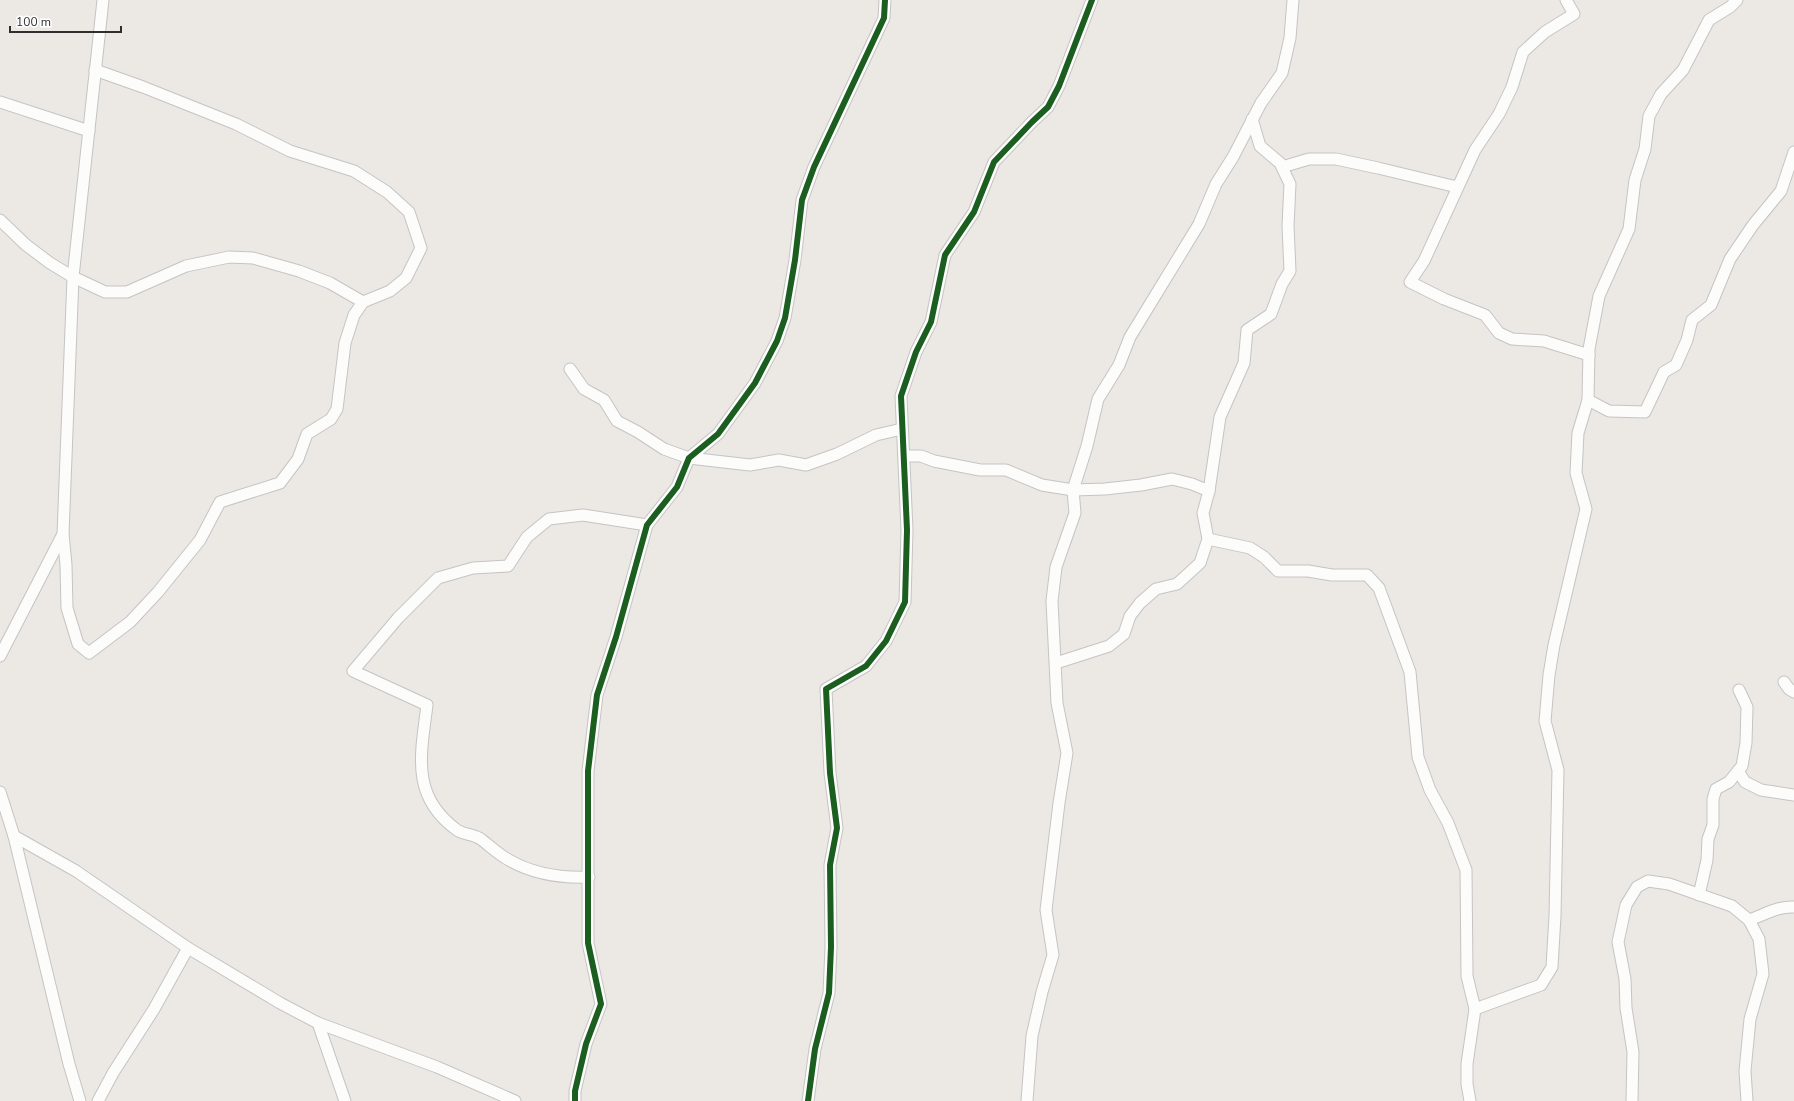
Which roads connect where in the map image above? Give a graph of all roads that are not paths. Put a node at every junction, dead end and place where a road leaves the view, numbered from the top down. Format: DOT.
graph roads {
  1 [pos="103,0"];
  2 [pos="885,0"];
  3 [pos="1092,0"];
  4 [pos="1293,0"];
  5 [pos="1566,0"];
  6 [pos="1737,0"];
  7 [pos="95,70"];
  8 [pos="0,102"];
  9 [pos="1252,119"];
  10 [pos="89,131"];
  11 [pos="1794,152"];
  12 [pos="1282,167"];
  13 [pos="1457,187"];
  14 [pos="0,220"];
  15 [pos="73,277"];
  16 [pos="363,302"];
  17 [pos="1589,355"];
  18 [pos="570,369"];
  19 [pos="1588,400"];
  20 [pos="902,429"];
  21 [pos="904,456"];
  22 [pos="689,458"];
  23 [pos="1073,490"];
  24 [pos="1210,491"];
  25 [pos="647,525"];
  26 [pos="63,534"];
  27 [pos="1208,539"];
  28 [pos="0,656"];
  29 [pos="1056,663"];
  30 [pos="1784,682"];
  31 [pos="1739,690"];
  32 [pos="1794,692"];
  33 [pos="1738,771"];
  34 [pos="0,792"];
  35 [pos="1794,795"];
  36 [pos="14,836"];
  37 [pos="589,877"];
  38 [pos="1699,895"];
  39 [pos="1794,907"];
  40 [pos="1749,920"];
  41 [pos="188,948"];
  42 [pos="1476,1009"];
  43 [pos="318,1023"];
  44 [pos="80,1101"];
  45 [pos="98,1101"];
  46 [pos="345,1101"];
  47 [pos="515,1101"];
  48 [pos="575,1101"];
  49 [pos="808,1101"];
  50 [pos="1027,1101"];
  51 [pos="1470,1101"];
  52 [pos="1632,1101"];
  53 [pos="1747,1101"];
  1 -- 7 [label="street"];
  2 -- 22 [label="street"];
  3 -- 20 [label="street"];
  4 -- 9 [label="street"];
  5 -- 13 [label="street"];
  6 -- 17 [label="street"];
  7 -- 10 [label="street"];
  7 -- 16 [label="street"];
  8 -- 10 [label="street"];
  9 -- 12 [label="street"];
  9 -- 23 [label="street"];
  10 -- 15 [label="street"];
  11 -- 19 [label="street"];
  12 -- 13 [label="street"];
  12 -- 24 [label="street"];
  13 -- 17 [label="street"];
  14 -- 15 [label="street"];
  15 -- 16 [label="street"];
  15 -- 26 [label="street"];
  16 -- 26 [label="street"];
  17 -- 19 [label="street"];
  18 -- 22 [label="street"];
  19 -- 42 [label="street"];
  20 -- 21 [label="street"];
  20 -- 22 [label="street"];
  21 -- 23 [label="street"];
  21 -- 49 [label="street"];
  22 -- 25 [label="street"];
  23 -- 24 [label="street"];
  23 -- 29 [label="street"];
  24 -- 27 [label="street"];
  25 -- 37 [label="street"];
  25 -- 37 [label="street"];
  26 -- 28 [label="street"];
  27 -- 29 [label="street"];
  27 -- 42 [label="street"];
  29 -- 50 [label="street"];
  30 -- 32 [label="street"];
  31 -- 33 [label="street"];
  33 -- 35 [label="street"];
  33 -- 38 [label="street"];
  34 -- 36 [label="street"];
  36 -- 41 [label="street"];
  36 -- 44 [label="street"];
  37 -- 48 [label="street"];
  38 -- 40 [label="street"];
  38 -- 52 [label="street"];
  39 -- 40 [label="street"];
  40 -- 53 [label="street"];
  41 -- 43 [label="street"];
  41 -- 45 [label="street"];
  42 -- 51 [label="street"];
  43 -- 46 [label="street"];
  43 -- 47 [label="street"];
}
